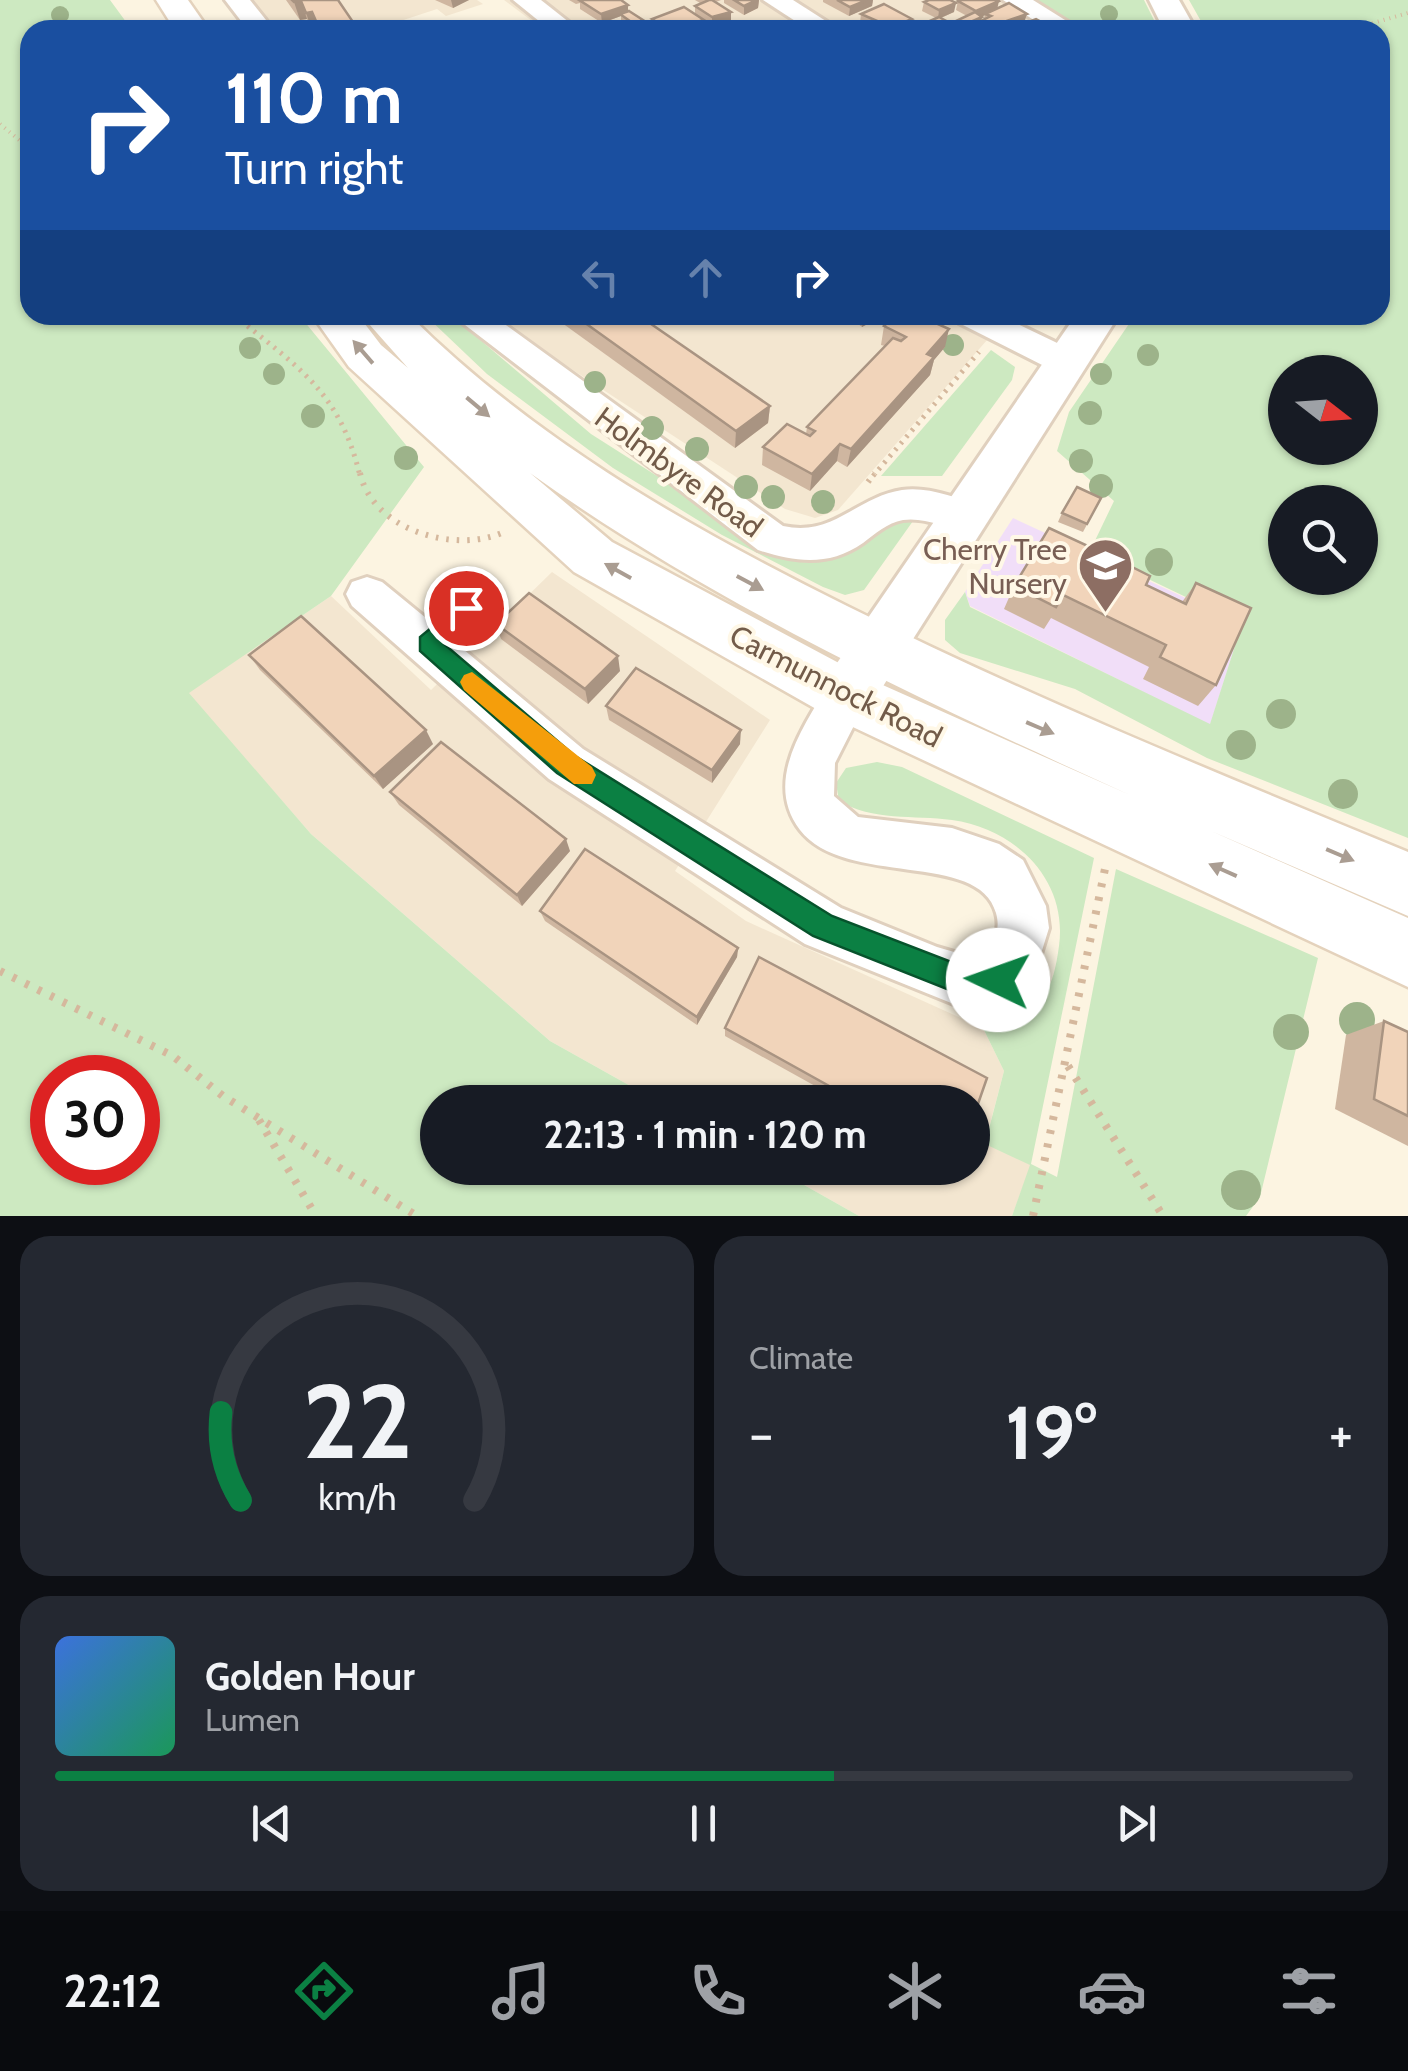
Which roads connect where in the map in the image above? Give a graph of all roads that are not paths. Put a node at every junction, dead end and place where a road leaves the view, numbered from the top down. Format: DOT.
graph roads {
  1 [pos="237,0"];
  2 [pos="525,0"];
  3 [pos="1015,0"];
  4 [pos="773,12"];
  5 [pos="254,20"];
  6 [pos="552,20"];
  7 [pos="809,20"];
  8 [pos="1050,20"];
  9 [pos="342,325"];
  10 [pos="391,325"];
  11 [pos="483,325"];
  12 [pos="988,325"];
  13 [pos="1091,325"];
  14 [pos="1066,362"];
  15 [pos="966,516"];
  16 [pos="367,594"];
  17 [pos="466,608"];
  18 [pos="428,644"];
  19 [pos="861,672"];
  20 [pos="1408,884"];
  21 [pos="1408,952"];
  1 -- 5 [label="street"];
  2 -- 6 [label="street"];
  3 -- 8 [label="street"];
  4 -- 7 [label="street"];
  19 -- 9 [label="main road, Carmunnock Road, one-way"];
  10 -- 19 [label="main road, Carmunnock Road, one-way"];
  11 -- 15 [label="street, Holmbyre Road"];
  12 -- 14 [label="street"];
  13 -- 14 [label="street"];
  14 -- 15 [label="street"];
  15 -- 19 [label="street"];
  16 -- 18 [label="street"];
  17 -- 18 [label="street"];
  18 -- 19 [label="street"];
  19 -- 20 [label="main road, Carmunnock Road, one-way"];
  21 -- 19 [label="main road, Carmunnock Road, one-way"];
}
